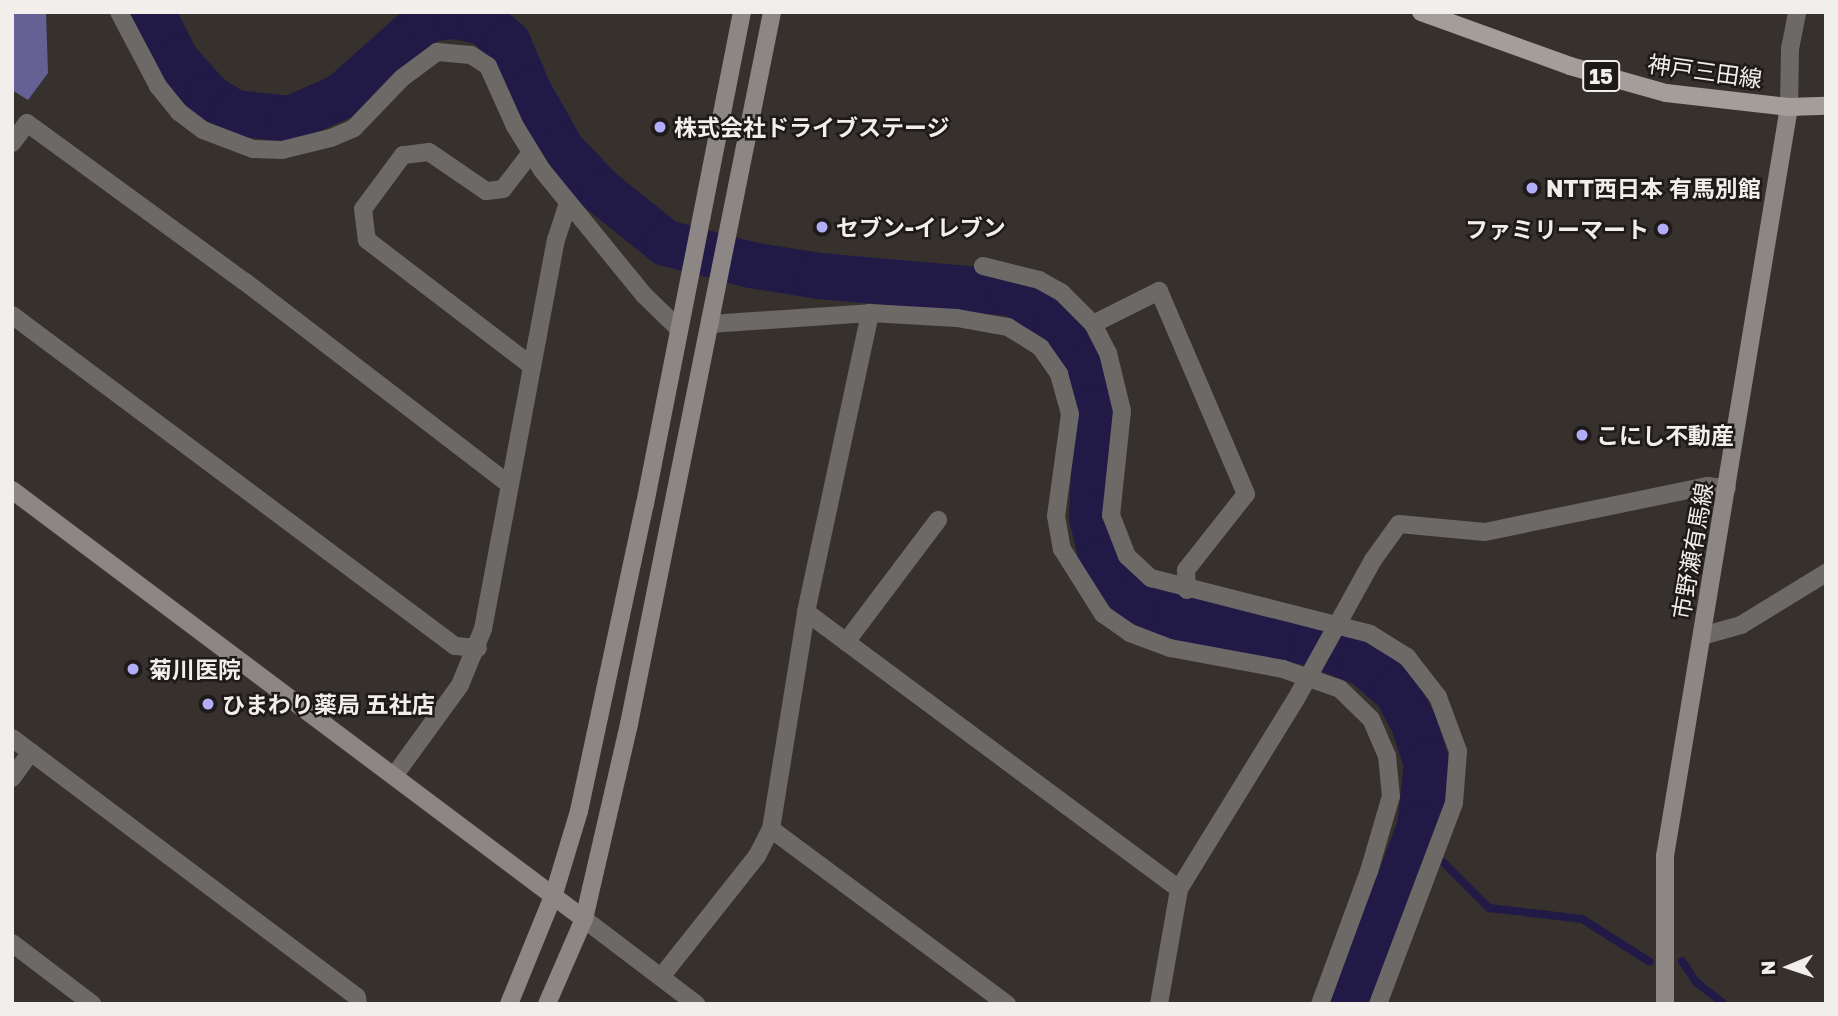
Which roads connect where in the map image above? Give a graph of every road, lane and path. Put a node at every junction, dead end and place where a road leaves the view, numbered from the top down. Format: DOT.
graph roads {
  1 [pos="119,12"];
  2 [pos="742,12"];
  3 [pos="772,12"];
  4 [pos="1421,12"];
  5 [pos="1797,12"];
  6 [pos="1826,106"];
  7 [pos="1789,107"];
  8 [pos="12,143"];
  9 [pos="530,154"];
  10 [pos="568,204"];
  11 [pos="983,266"];
  12 [pos="870,313"];
  13 [pos="12,316"];
  14 [pos="710,324"];
  15 [pos="1093,324"];
  16 [pos="678,328"];
  17 [pos="532,366"];
  18 [pos="510,485"];
  19 [pos="1727,488"];
  20 [pos="12,490"];
  21 [pos="938,520"];
  22 [pos="1826,573"];
  23 [pos="1187,590"];
  24 [pos="806,612"];
  25 [pos="1334,627"];
  26 [pos="1702,636"];
  27 [pos="846,642"];
  28 [pos="478,648"];
  29 [pos="1310,670"];
  30 [pos="12,738"];
  31 [pos="31,752"];
  32 [pos="394,776"];
  33 [pos="12,778"];
  34 [pos="771,828"];
  35 [pos="1179,888"];
  36 [pos="554,894"];
  37 [pos="584,919"];
  38 [pos="12,943"];
  39 [pos="661,977"];
  40 [pos="92,1004"];
  41 [pos="358,1004"];
  42 [pos="509,1004"];
  43 [pos="547,1004"];
  44 [pos="696,1004"];
  45 [pos="1007,1004"];
  46 [pos="1159,1004"];
  47 [pos="1320,1004"];
  48 [pos="1378,1004"];
  49 [pos="1665,1004"];
  1 -- 9 [label="street"];
  2 -- 16 [label="street"];
  3 -- 14 [label="street"];
  4 -- 7 [label="main road, 神戸三田線 / 15"];
  5 -- 7 [label="street"];
  6 -- 7 [label="main road, 神戸三田線 / 15"];
  7 -- 19 [label="street, 市野瀬有馬線"];
  8 -- 18 [label="street"];
  9 -- 10 [label="street"];
  9 -- 17 [label="street"];
  10 -- 16 [label="street"];
  10 -- 17 [label="street"];
  11 -- 15 [label="street"];
  12 -- 14 [label="street"];
  12 -- 24 [label="street"];
  12 -- 29 [label="street"];
  13 -- 28 [label="street"];
  14 -- 37 [label="street"];
  15 -- 23 [label="street"];
  15 -- 23 [label="street"];
  16 -- 36 [label="street"];
  17 -- 18 [label="street"];
  18 -- 28 [label="street"];
  19 -- 25 [label="street"];
  19 -- 26 [label="street, 市野瀬有馬線"];
  20 -- 32 [label="street"];
  21 -- 27 [label="street"];
  22 -- 26 [label="street"];
  23 -- 25 [label="street"];
  24 -- 27 [label="street"];
  24 -- 34 [label="street"];
  25 -- 29 [label="street"];
  25 -- 48 [label="street"];
  26 -- 49 [label="street, 市野瀬有馬線"];
  27 -- 35 [label="street"];
  28 -- 32 [label="street"];
  29 -- 35 [label="street"];
  29 -- 47 [label="street"];
  30 -- 31 [label="street"];
  31 -- 33 [label="street"];
  31 -- 41 [label="street"];
  32 -- 36 [label="street"];
  34 -- 39 [label="street"];
  34 -- 45 [label="street"];
  35 -- 46 [label="street"];
  36 -- 37 [label="street"];
  36 -- 42 [label="street"];
  37 -- 39 [label="street"];
  37 -- 43 [label="street"];
  38 -- 40 [label="street"];
  39 -- 44 [label="street"];
}
